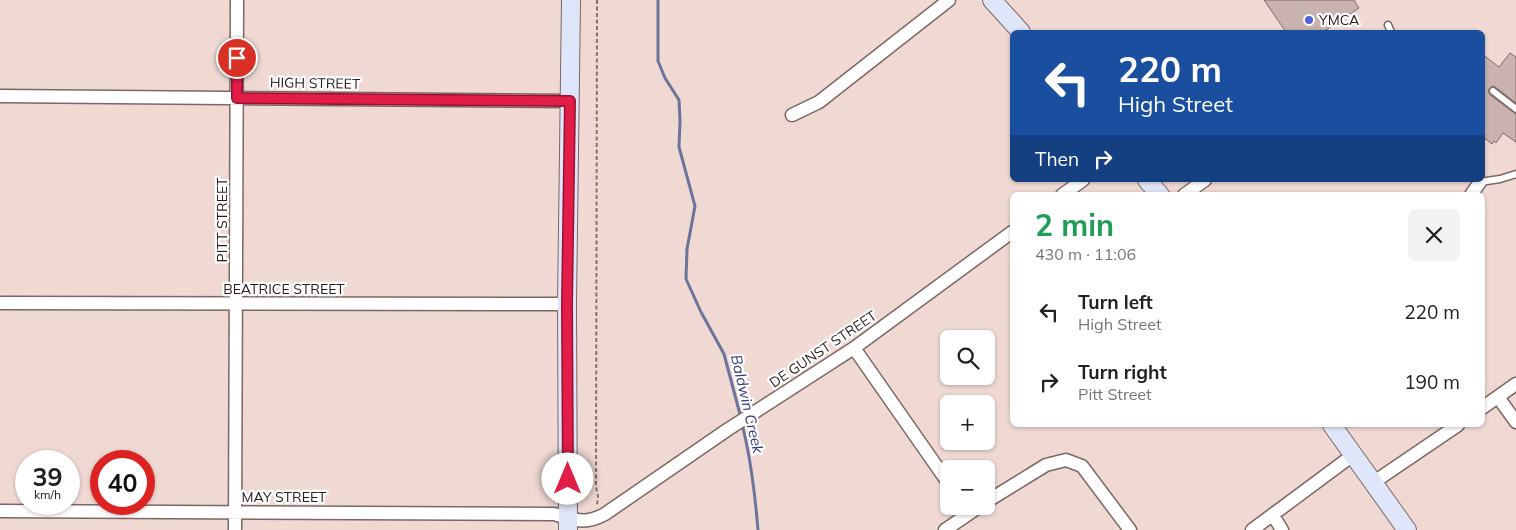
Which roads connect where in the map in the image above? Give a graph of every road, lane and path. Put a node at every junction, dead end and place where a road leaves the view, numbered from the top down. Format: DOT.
graph roads {
  1 [pos="237,0"];
  2 [pos="571,0"];
  3 [pos="597,0"];
  4 [pos="949,0"];
  5 [pos="992,0"];
  6 [pos="1388,25"];
  7 [pos="1019,30"];
  8 [pos="1390,30"];
  9 [pos="1493,91"];
  10 [pos="0,96"];
  11 [pos="237,98"];
  12 [pos="570,101"];
  13 [pos="1516,109"];
  14 [pos="792,115"];
  15 [pos="1516,174"];
  16 [pos="1485,181"];
  17 [pos="1080,182"];
  18 [pos="1149,182"];
  19 [pos="1202,182"];
  20 [pos="1480,182"];
  21 [pos="1066,192"];
  22 [pos="1157,192"];
  23 [pos="1188,192"];
  24 [pos="1473,192"];
  25 [pos="1010,233"];
  26 [pos="0,303"];
  27 [pos="236,304"];
  28 [pos="567,304"];
  29 [pos="854,348"];
  30 [pos="1516,384"];
  31 [pos="1498,397"];
  32 [pos="1485,406"];
  33 [pos="1516,422"];
  34 [pos="1333,427"];
  35 [pos="1455,427"];
  36 [pos="1353,455"];
  37 [pos="940,471"];
  38 [pos="1374,482"];
  39 [pos="995,496"];
  40 [pos="0,511"];
  41 [pos="235,512"];
  42 [pos="597,513"];
  43 [pos="964,515"];
  44 [pos="1273,515"];
  45 [pos="568,524"];
  46 [pos="235,530"];
  47 [pos="945,530"];
  48 [pos="1130,530"];
  49 [pos="1252,530"];
  50 [pos="1282,530"];
  51 [pos="1408,530"];
  1 -- 11 [label="street, PITT STREET"];
  2 -- 12 [label="street"];
  3 -- 42 [label="path"];
  4 -- 14 [label="street"];
  5 -- 7 [label="street"];
  6 -- 8 [label="lane"];
  9 -- 13 [label="lane"];
  10 -- 11 [label="street, HIGH STREET"];
  11 -- 12 [label="street, HIGH STREET"];
  11 -- 27 [label="street, PITT STREET"];
  12 -- 28 [label="street"];
  15 -- 16 [label="lane"];
  17 -- 21 [label="street"];
  18 -- 22 [label="street"];
  19 -- 23 [label="street"];
  20 -- 24 [label="street"];
  25 -- 29 [label="street, DE GUNST STREET"];
  26 -- 27 [label="street, BEATRICE STREET"];
  27 -- 28 [label="street, BEATRICE STREET"];
  27 -- 41 [label="street, PITT STREET"];
  28 -- 45 [label="street"];
  29 -- 37 [label="street"];
  29 -- 45 [label="street, DE GUNST STREET"];
  30 -- 31 [label="street"];
  31 -- 32 [label="street"];
  31 -- 33 [label="street"];
  34 -- 36 [label="street"];
  35 -- 38 [label="street"];
  36 -- 38 [label="street"];
  36 -- 44 [label="street"];
  38 -- 51 [label="street"];
  39 -- 48 [label="street"];
  40 -- 41 [label="street, MAY STREET"];
  41 -- 45 [label="street, MAY STREET"];
  41 -- 46 [label="street, PITT STREET"];
  43 -- 47 [label="street"];
  44 -- 49 [label="street"];
  44 -- 50 [label="street"];
}
